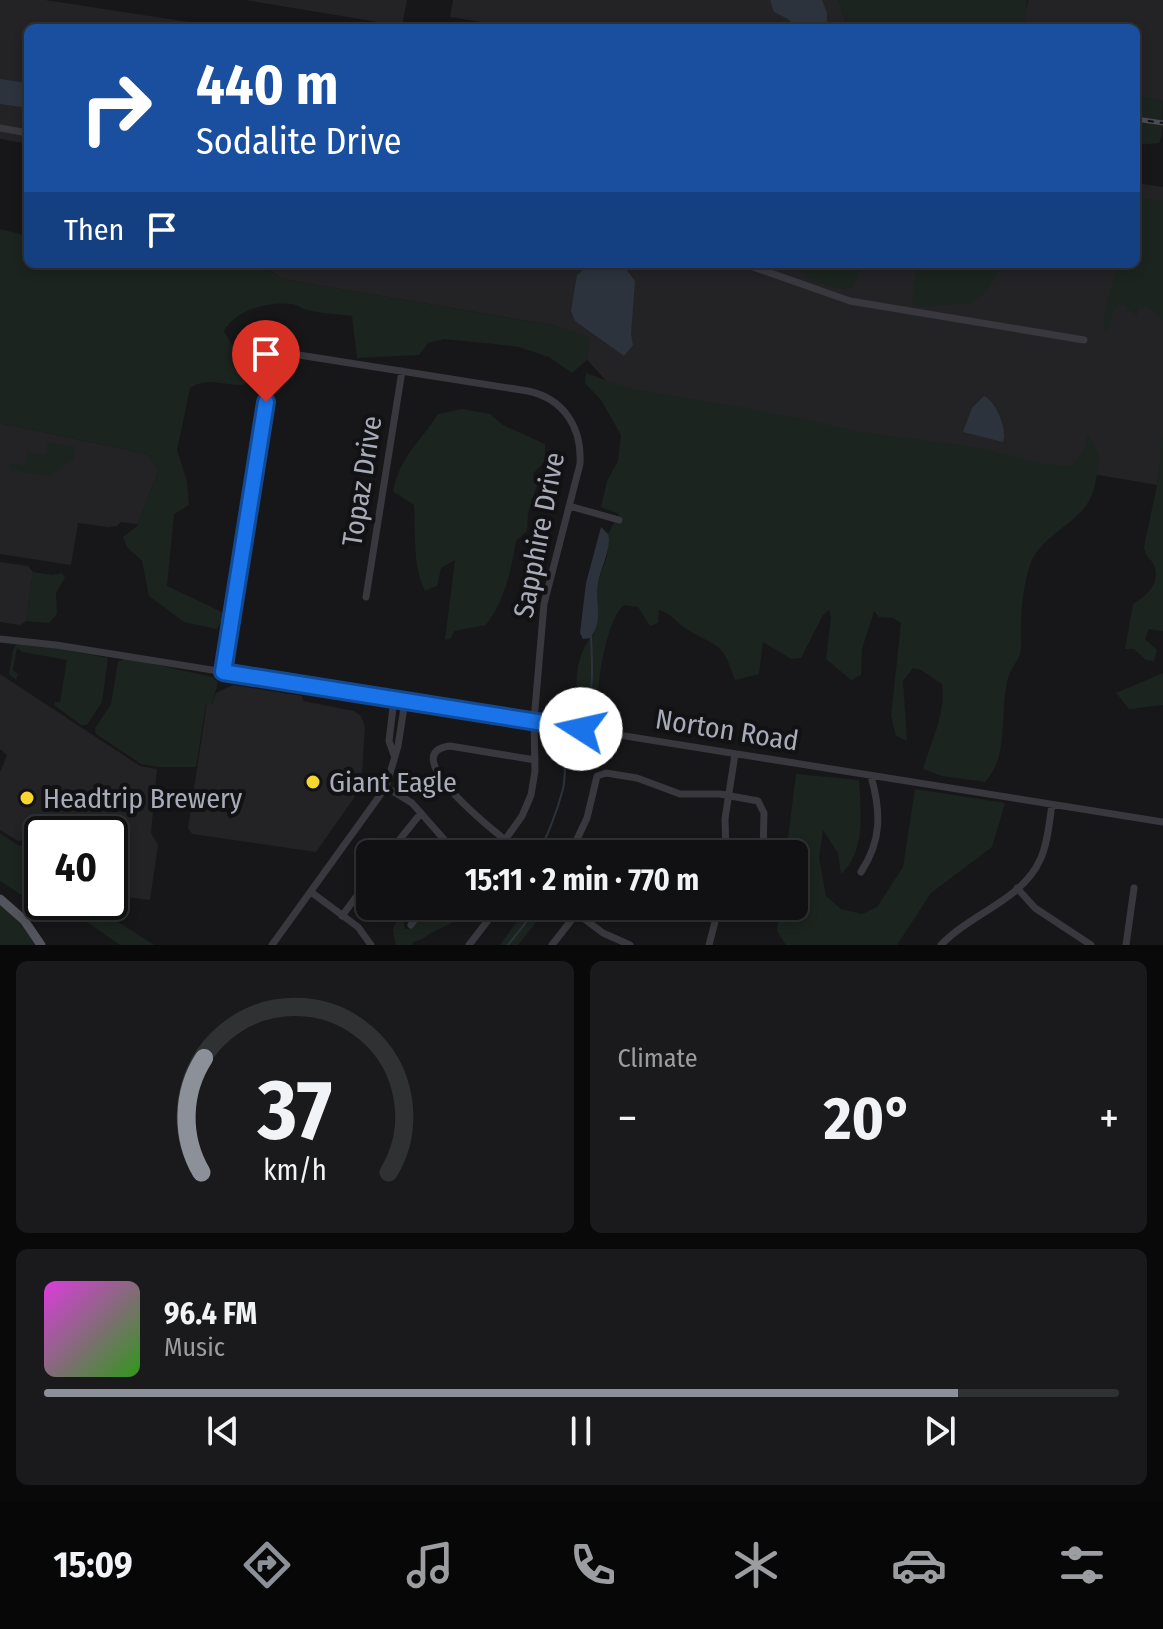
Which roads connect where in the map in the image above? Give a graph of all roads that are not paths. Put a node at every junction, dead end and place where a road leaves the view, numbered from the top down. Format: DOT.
graph roads {
  1 [pos="0,128"];
  2 [pos="24,132"];
  3 [pos="756,268"];
  4 [pos="1084,340"];
  5 [pos="402,371"];
  6 [pos="569,506"];
  7 [pos="619,520"];
  8 [pos="366,597"];
  9 [pos="0,639"];
  10 [pos="223,672"];
  11 [pos="394,699"];
  12 [pos="405,701"];
  13 [pos="534,721"];
  14 [pos="735,754"];
  15 [pos="394,755"];
  16 [pos="535,760"];
  17 [pos="871,776"];
  18 [pos="386,787"];
  19 [pos="728,795"];
  20 [pos="1052,805"];
  21 [pos="421,813"];
  22 [pos="1163,822"];
  23 [pos="504,839"];
  24 [pos="399,840"];
  25 [pos="445,840"];
  26 [pos="577,840"];
  27 [pos="726,840"];
  28 [pos="763,840"];
  29 [pos="861,872"];
  30 [pos="1017,888"];
  31 [pos="1134,888"];
  32 [pos="311,892"];
  33 [pos="356,897"];
  34 [pos="0,899"];
  35 [pos="342,916"];
  36 [pos="414,920"];
  37 [pos="488,920"];
  38 [pos="572,920"];
  39 [pos="586,920"];
  40 [pos="716,920"];
  41 [pos="411,925"];
  42 [pos="710,943"];
  43 [pos="275,944"];
  44 [pos="41,945"];
  45 [pos="371,945"];
  46 [pos="469,945"];
  47 [pos="552,945"];
  48 [pos="630,945"];
  49 [pos="720,945"];
  50 [pos="941,945"];
  51 [pos="1091,945"];
  52 [pos="1126,945"];
  1 -- 2 [label="street"];
  3 -- 4 [label="street"];
  5 -- 6 [label="street, Sapphire Drive"];
  5 -- 8 [label="street, Topaz Drive"];
  5 -- 10 [label="street, Sapphire Drive"];
  6 -- 7 [label="street"];
  6 -- 13 [label="street, Sapphire Drive"];
  9 -- 10 [label="street, Norton Road"];
  10 -- 11 [label="street, Norton Road"];
  11 -- 12 [label="street, Norton Road"];
  11 -- 15 [label="street"];
  12 -- 13 [label="street, Norton Road"];
  12 -- 15 [label="street"];
  13 -- 14 [label="street, Norton Road"];
  13 -- 16 [label="street, Sapphire Drive"];
  14 -- 17 [label="street, Norton Road"];
  14 -- 19 [label="street"];
  15 -- 18 [label="street"];
  16 -- 23 [label="street, Sapphire Drive"];
  16 -- 23 [label="street"];
  17 -- 20 [label="street, Norton Road"];
  17 -- 29 [label="street"];
  18 -- 21 [label="street"];
  18 -- 32 [label="street"];
  19 -- 26 [label="street"];
  19 -- 27 [label="street"];
  19 -- 28 [label="street"];
  20 -- 22 [label="street, Norton Road"];
  20 -- 30 [label="street"];
  21 -- 24 [label="street"];
  21 -- 25 [label="street"];
  30 -- 50 [label="street"];
  30 -- 51 [label="street"];
  31 -- 52 [label="street"];
  32 -- 35 [label="street"];
  32 -- 43 [label="street"];
  33 -- 35 [label="street"];
  34 -- 44 [label="main road"];
  35 -- 45 [label="street"];
  36 -- 41 [label="street"];
  37 -- 46 [label="street"];
  38 -- 47 [label="street"];
  39 -- 48 [label="street"];
  40 -- 42 [label="street"];
  42 -- 49 [label="street"];
}
